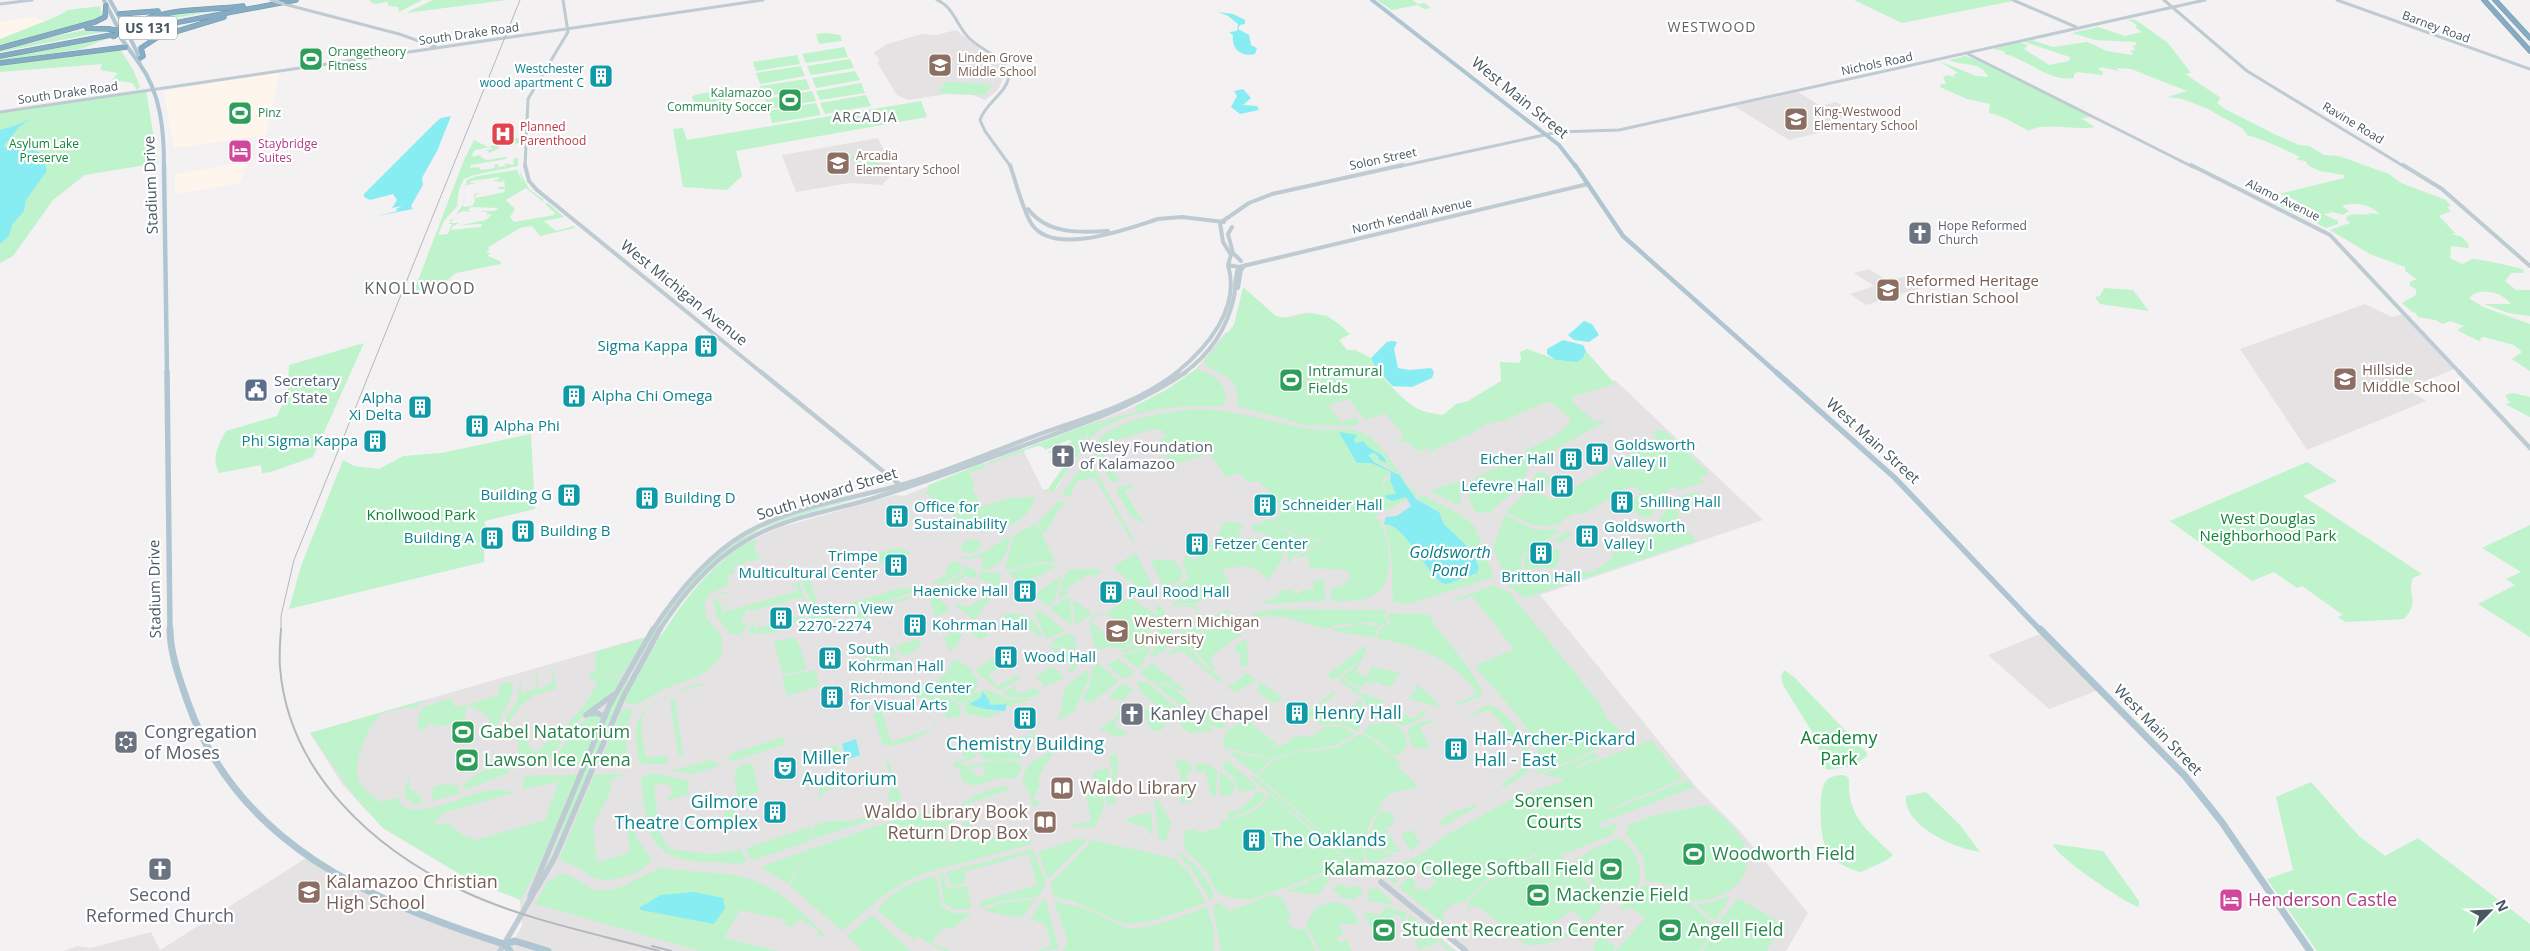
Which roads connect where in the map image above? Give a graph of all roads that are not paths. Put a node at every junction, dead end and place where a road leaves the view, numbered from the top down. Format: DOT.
graph roads {
  1 [pos="32,0"];
  2 [pos="104,0"];
  3 [pos="110,0"];
  4 [pos="296,0"];
  5 [pos="563,0"];
  6 [pos="762,0"];
  7 [pos="937,0"];
  8 [pos="1372,0"];
  9 [pos="2013,0"];
  10 [pos="2164,0"];
  11 [pos="2204,0"];
  12 [pos="2337,0"];
  13 [pos="2484,0"];
  14 [pos="2495,0"];
  15 [pos="270,1"];
  16 [pos="276,2"];
  17 [pos="0,4"];
  18 [pos="106,5"];
  19 [pos="2172,7"];
  20 [pos="191,10"];
  21 [pos="119,14"];
  22 [pos="568,28"];
  23 [pos="2077,28"];
  24 [pos="122,31"];
  25 [pos="171,33"];
  26 [pos="49,36"];
  27 [pos="2530,38"];
  28 [pos="126,47"];
  29 [pos="0,48"];
  30 [pos="438,48"];
  31 [pos="2530,52"];
  32 [pos="1966,53"];
  33 [pos="0,55"];
  34 [pos="50,55"];
  35 [pos="140,61"];
  36 [pos="0,63"];
  37 [pos="2530,69"];
  38 [pos="152,89"];
  39 [pos="0,112"];
  40 [pos="1550,134"];
  41 [pos="1588,184"];
  42 [pos="1023,199"];
  43 [pos="1239,210"];
  44 [pos="1158,219"];
  45 [pos="1201,219"];
  46 [pos="1217,221"];
  47 [pos="1225,221"];
  48 [pos="1220,226"];
  49 [pos="1232,227"];
  50 [pos="1241,261"];
  51 [pos="1228,263"];
  52 [pos="1248,264"];
  53 [pos="1240,266"];
  54 [pos="2530,266"];
  55 [pos="1233,303"];
  56 [pos="2530,448"];
  57 [pos="958,468"];
  58 [pos="900,485"];
  59 [pos="618,688"];
  60 [pos="605,717"];
  61 [pos="1381,882"];
  62 [pos="525,906"];
  63 [pos="504,949"];
  64 [pos="548,951"];
  65 [pos="1466,951"];
  66 [pos="2310,951"];
  1 -- 17 [label="street"];
  2 -- 18 [label="main road"];
  3 -- 21 [label="main road"];
  4 -- 16 [label="highway, US 131"];
  5 -- 22 [label="street"];
  6 -- 22 [label="street, South Drake Road"];
  7 -- 42 [label="street"];
  8 -- 40 [label="main road, West Main Street"];
  9 -- 23 [label="street"];
  10 -- 19 [label="street, Ravine Road"];
  11 -- 19 [label="street, Nichols Road"];
  12 -- 37 [label="street, Barney Road"];
  13 -- 31 [label="highway"];
  14 -- 27 [label="highway"];
  15 -- 16 [label="highway, US 131"];
  15 -- 20 [label="highway"];
  15 -- 30 [label="street, bridge"];
  15 -- 33 [label="highway, US 131"];
  16 -- 25 [label="highway"];
  16 -- 33 [label="highway, US 131"];
  18 -- 21 [label="main road"];
  18 -- 26 [label="highway"];
  19 -- 23 [label="street, Nichols Road"];
  19 -- 54 [label="street, Ravine Road"];
  20 -- 21 [label="highway"];
  20 -- 24 [label="highway, bridge"];
  22 -- 30 [label="street, South Drake Road"];
  22 -- 58 [label="street, West Michigan Avenue"];
  23 -- 32 [label="street, Nichols Road"];
  24 -- 25 [label="highway, bridge"];
  24 -- 26 [label="highway, bridge"];
  24 -- 34 [label="highway, bridge"];
  25 -- 35 [label="highway"];
  26 -- 29 [label="highway"];
  28 -- 34 [label="highway"];
  28 -- 35 [label="main road, Stadium Drive"];
  28 -- 35 [label="main road, Stadium Drive"];
  30 -- 38 [label="street, South Drake Road"];
  32 -- 40 [label="street, Nichols Road"];
  32 -- 56 [label="street, Alamo Avenue"];
  34 -- 36 [label="highway"];
  35 -- 38 [label="main road, Stadium Drive"];
  38 -- 39 [label="street, South Drake Road"];
  38 -- 63 [label="main road, Stadium Drive"];
  40 -- 41 [label="main road, West Main Street"];
  40 -- 43 [label="street, Solon Street"];
  41 -- 52 [label="street, North Kendall Avenue"];
  41 -- 66 [label="main road, West Main Street"];
  42 -- 44 [label="street"];
  42 -- 44 [label="street"];
  43 -- 46 [label="street"];
  43 -- 47 [label="street, Solon Street"];
  44 -- 45 [label="street"];
  45 -- 46 [label="street"];
  45 -- 48 [label="street"];
  46 -- 47 [label="street"];
  47 -- 48 [label="street, Solon Street"];
  47 -- 49 [label="street"];
  48 -- 49 [label="street"];
  48 -- 51 [label="street"];
  49 -- 50 [label="street"];
  50 -- 51 [label="street"];
  50 -- 53 [label="street, South Howard Street"];
  51 -- 53 [label="street"];
  51 -- 57 [label="street, South Howard Street"];
  52 -- 53 [label="street, North Kendall Avenue"];
  52 -- 55 [label="street"];
  53 -- 55 [label="street, South Howard Street"];
  55 -- 57 [label="street, South Howard Street"];
  57 -- 58 [label="street, South Howard Street"];
  57 -- 62 [label="street, South Howard Street"];
  58 -- 59 [label="street, South Howard Street"];
  59 -- 60 [label="street, South Howard Street"];
  59 -- 60 [label="street"];
  60 -- 62 [label="street, South Howard Street"];
  61 -- 65 [label="street"];
  62 -- 63 [label="street"];
  63 -- 64 [label="main road, Stadium Drive"];
}
